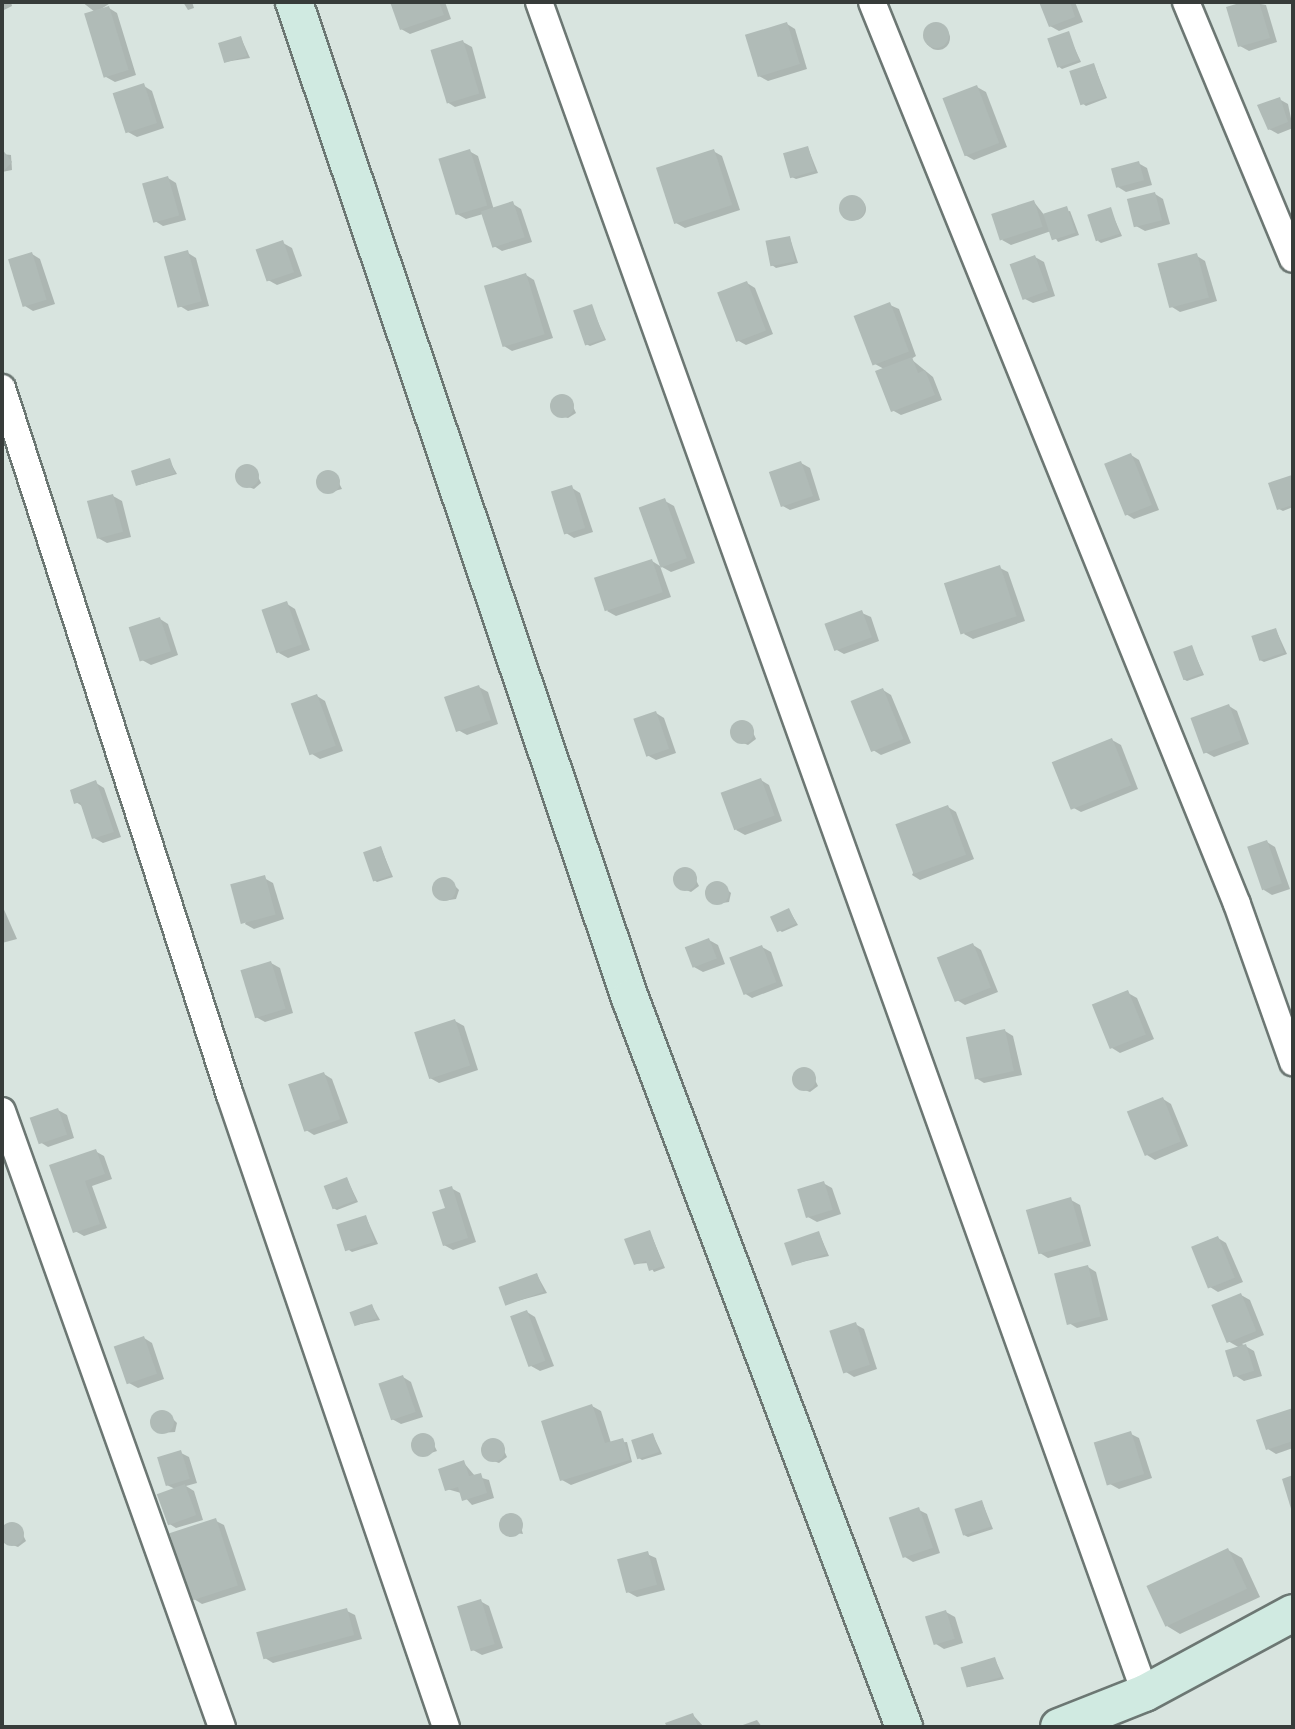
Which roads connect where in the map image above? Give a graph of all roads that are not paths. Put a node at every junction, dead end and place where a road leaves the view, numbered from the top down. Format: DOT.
graph roads {
  1 [pos="294,2"];
  2 [pos="539,2"];
  3 [pos="872,2"];
  4 [pos="1186,2"];
  5 [pos="1293,259"];
  6 [pos="2,388"];
  7 [pos="1293,1062"];
  8 [pos="2,1111"];
  9 [pos="1293,1613"];
  10 [pos="1145,1693"];
  11 [pos="222,1727"];
  12 [pos="446,1727"];
  13 [pos="904,1727"];
  14 [pos="1059,1727"];
  1 -- 13 [label="street"];
  2 -- 10 [label="street"];
  3 -- 7 [label="street"];
  4 -- 5 [label="street"];
  6 -- 12 [label="street"];
  8 -- 11 [label="street"];
  9 -- 10 [label="street"];
  10 -- 14 [label="street"];
}
